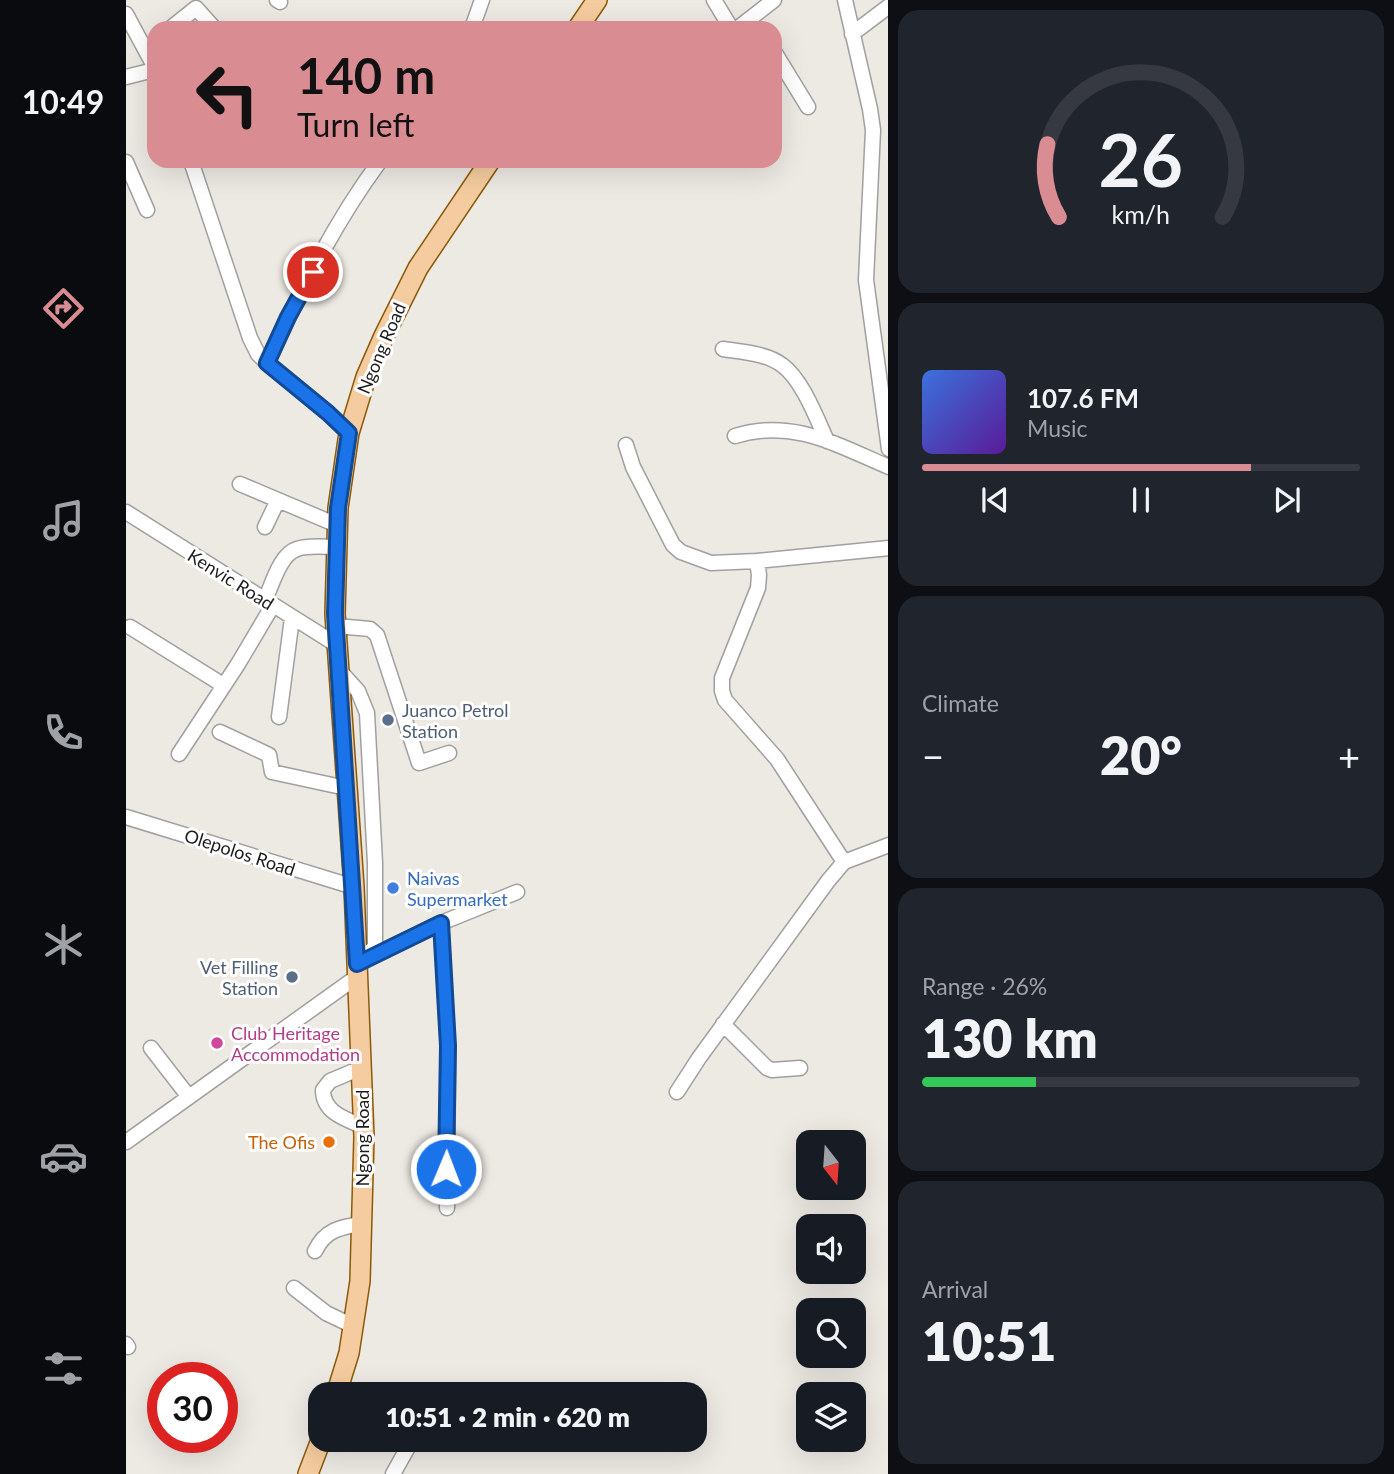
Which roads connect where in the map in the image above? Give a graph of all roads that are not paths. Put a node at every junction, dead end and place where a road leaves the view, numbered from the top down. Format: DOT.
graph roads {
  1 [pos="482,0"];
  2 [pos="597,0"];
  3 [pos="714,0"];
  4 [pos="774,0"];
  5 [pos="845,0"];
  6 [pos="201,4"];
  7 [pos="888,6"];
  8 [pos="126,14"];
  9 [pos="180,21"];
  10 [pos="210,21"];
  11 [pos="474,21"];
  12 [pos="583,21"];
  13 [pos="727,21"];
  14 [pos="758,21"];
  15 [pos="852,34"];
  16 [pos="147,41"];
  17 [pos="782,64"];
  18 [pos="147,70"];
  19 [pos="126,77"];
  20 [pos="808,107"];
  21 [pos="126,162"];
  22 [pos="193,168"];
  23 [pos="375,168"];
  24 [pos="485,168"];
  25 [pos="147,210"];
  26 [pos="723,349"];
  27 [pos="267,363"];
  28 [pos="349,433"];
  29 [pos="736,436"];
  30 [pos="827,441"];
  31 [pos="626,445"];
  32 [pos="888,449"];
  33 [pos="888,467"];
  34 [pos="240,484"];
  35 [pos="278,500"];
  36 [pos="126,512"];
  37 [pos="337,525"];
  38 [pos="265,527"];
  39 [pos="336,547"];
  40 [pos="888,548"];
  41 [pos="757,561"];
  42 [pos="269,603"];
  43 [pos="292,618"];
  44 [pos="130,627"];
  45 [pos="336,636"];
  46 [pos="338,669"];
  47 [pos="223,685"];
  48 [pos="279,717"];
  49 [pos="220,732"];
  50 [pos="449,753"];
  51 [pos="179,754"];
  52 [pos="346,788"];
  53 [pos="126,817"];
  54 [pos="888,845"];
  55 [pos="844,862"];
  56 [pos="354,887"];
  57 [pos="517,892"];
  58 [pos="441,923"];
  59 [pos="357,970"];
  60 [pos="723,1024"];
  61 [pos="151,1048"];
  62 [pos="361,1068"];
  63 [pos="800,1068"];
  64 [pos="677,1092"];
  65 [pos="189,1097"];
  66 [pos="364,1126"];
  67 [pos="126,1142"];
  68 [pos="447,1208"];
  69 [pos="362,1224"];
  70 [pos="314,1251"];
  71 [pos="294,1288"];
  72 [pos="353,1326"];
  73 [pos="340,1382"];
  74 [pos="317,1452"];
  75 [pos="405,1452"];
  76 [pos="309,1474"];
  77 [pos="393,1474"];
  1 -- 11 [label="street"];
  2 -- 12 [label="main road"];
  3 -- 13 [label="street"];
  4 -- 14 [label="street"];
  5 -- 15 [label="street"];
  6 -- 9 [label="street"];
  6 -- 10 [label="street"];
  7 -- 15 [label="street"];
  8 -- 16 [label="street"];
  15 -- 32 [label="street"];
  17 -- 20 [label="street"];
  18 -- 19 [label="street"];
  21 -- 25 [label="street"];
  22 -- 27 [label="street"];
  23 -- 27 [label="street"];
  24 -- 28 [label="main road, Ngong Road"];
  26 -- 30 [label="street"];
  27 -- 28 [label="street"];
  28 -- 37 [label="main road, Ngong Road"];
  29 -- 30 [label="street"];
  30 -- 33 [label="street"];
  31 -- 41 [label="street"];
  34 -- 35 [label="street"];
  35 -- 37 [label="street"];
  35 -- 38 [label="street"];
  36 -- 42 [label="street, Kenvic Road"];
  37 -- 39 [label="main road, Ngong Road"];
  39 -- 42 [label="street"];
  39 -- 45 [label="main road, Ngong Road"];
  40 -- 41 [label="street"];
  41 -- 55 [label="street"];
  42 -- 43 [label="street, Kenvic Road"];
  42 -- 47 [label="street"];
  43 -- 45 [label="street, Kenvic Road"];
  43 -- 48 [label="street"];
  44 -- 47 [label="street"];
  45 -- 46 [label="main road, Ngong Road"];
  45 -- 50 [label="street"];
  46 -- 52 [label="main road, Ngong Road"];
  46 -- 59 [label="street"];
  47 -- 51 [label="street"];
  49 -- 52 [label="street"];
  52 -- 56 [label="main road, Ngong Road"];
  53 -- 56 [label="street, Olepolos Road"];
  54 -- 55 [label="street"];
  55 -- 60 [label="street"];
  56 -- 59 [label="main road, Ngong Road"];
  57 -- 58 [label="street"];
  58 -- 59 [label="street"];
  58 -- 68 [label="street"];
  59 -- 62 [label="main road, Ngong Road"];
  59 -- 65 [label="street"];
  60 -- 63 [label="street"];
  60 -- 64 [label="street"];
  61 -- 65 [label="street"];
  62 -- 66 [label="main road, Ngong Road"];
  62 -- 66 [label="street"];
  65 -- 67 [label="street"];
  66 -- 69 [label="main road, Ngong Road"];
  69 -- 70 [label="street"];
  69 -- 72 [label="main road, Ngong Road"];
  71 -- 72 [label="street"];
  72 -- 73 [label="main road, Ngong Road"];
  74 -- 76 [label="main road"];
  75 -- 77 [label="street"];
}
